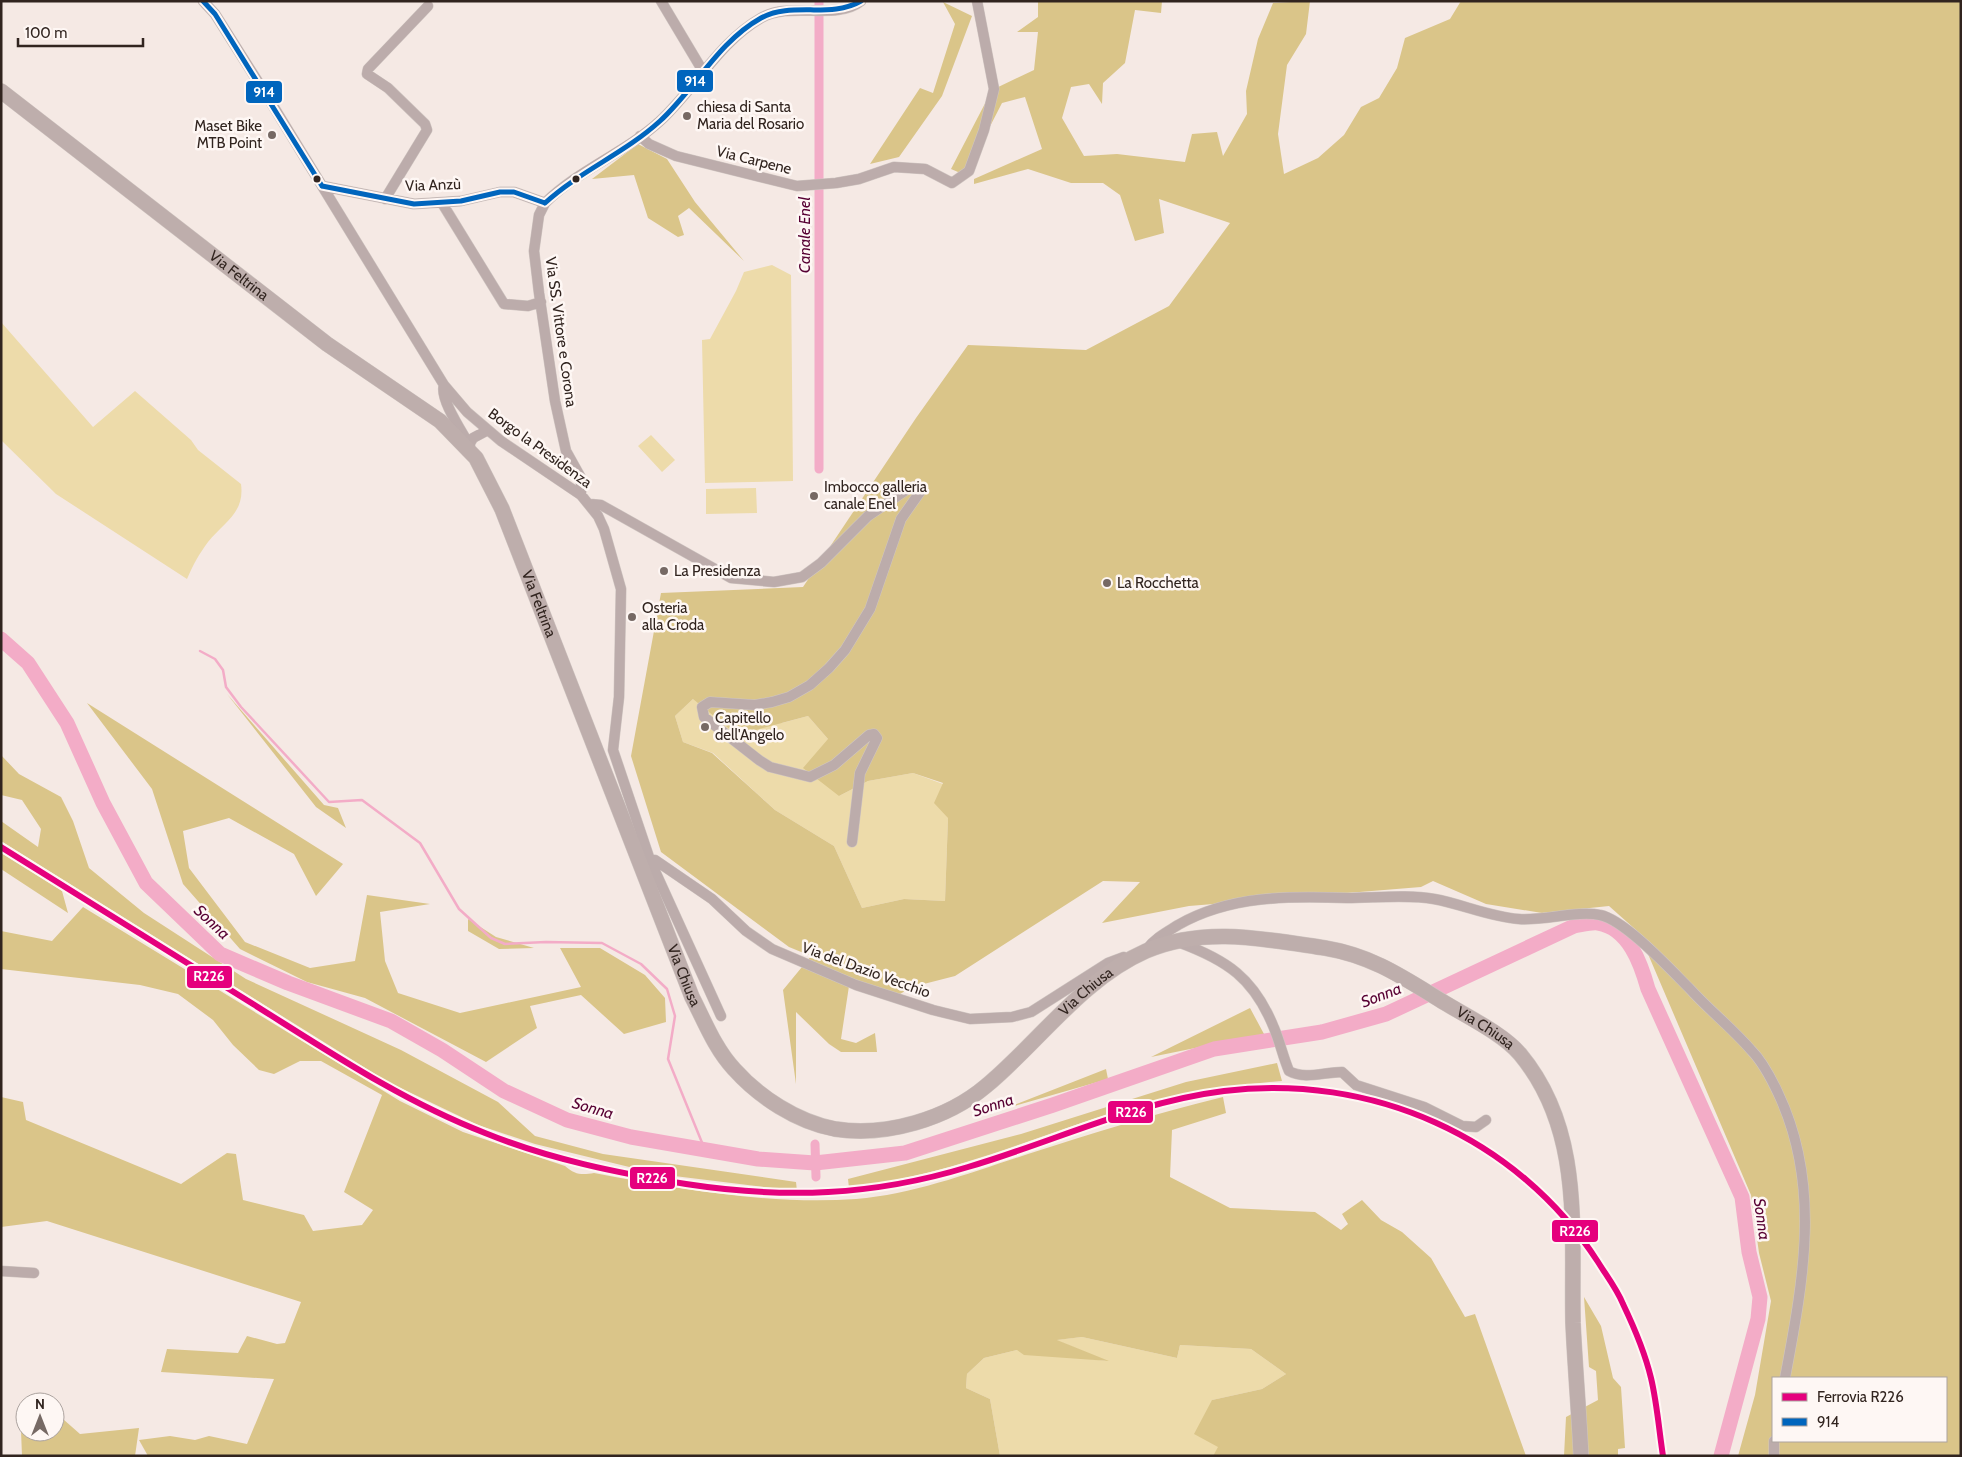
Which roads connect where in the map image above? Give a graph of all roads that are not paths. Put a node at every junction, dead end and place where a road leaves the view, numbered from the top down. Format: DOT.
graph roads {
  1 [pos="203,1"];
  2 [pos="661,1"];
  3 [pos="860,1"];
  4 [pos="977,1"];
  5 [pos="428,6"];
  6 [pos="704,73"];
  7 [pos="1,91"];
  8 [pos="640,136"];
  9 [pos="322,186"];
  10 [pos="385,199"];
  11 [pos="545,202"];
  12 [pos="442,203"];
  13 [pos="540,302"];
  14 [pos="444,385"];
  15 [pos="488,430"];
  16 [pos="473,452"];
  17 [pos="581,495"];
  18 [pos="590,504"];
  19 [pos="597,752"];
  20 [pos="852,842"];
  21 [pos="650,860"];
  22 [pos="1175,941"];
  23 [pos="1145,952"];
  24 [pos="720,1016"];
  25 [pos="1486,1120"];
  26 [pos="1,1272"];
  27 [pos="34,1273"];
  28 [pos="1785,1377"];
  29 [pos="1774,1442"];
  30 [pos="1581,1456"];
  31 [pos="1774,1456"];
  1 -- 9 [label="street, Via Feltrina"];
  2 -- 6 [label="street"];
  3 -- 6 [label="street"];
  4 -- 8 [label="street, Via Carpene"];
  5 -- 10 [label="street"];
  6 -- 8 [label="street"];
  7 -- 16 [label="main road, Via Feltrina"];
  8 -- 11 [label="street"];
  9 -- 10 [label="street, Via Anzù"];
  9 -- 14 [label="street, Via Feltrina"];
  10 -- 12 [label="street, Via Anzù"];
  11 -- 12 [label="street, Via Anzù"];
  11 -- 13 [label="street, Via SS. Vittore e Corona"];
  12 -- 13 [label="street"];
  13 -- 17 [label="street, Via SS. Vittore e Corona"];
  14 -- 15 [label="street, Borgo la Presidenza"];
  14 -- 16 [label="street, Via Feltrina"];
  15 -- 16 [label="street"];
  15 -- 17 [label="street, Borgo la Presidenza"];
  16 -- 19 [label="main road, Via Feltrina"];
  17 -- 18 [label="street, Borgo la Presidenza"];
  18 -- 20 [label="street"];
  18 -- 21 [label="street, Borgo la Presidenza"];
  19 -- 23 [label="main road, Via Chiusa"];
  21 -- 23 [label="street, Via del Dazio Vecchio"];
  21 -- 24 [label="street"];
  22 -- 23 [label="main road, Via Chiusa"];
  22 -- 25 [label="street"];
  22 -- 30 [label="main road, Via Chiusa"];
  23 -- 28 [label="street"];
  26 -- 27 [label="street"];
  29 -- 31 [label="street"];
}
